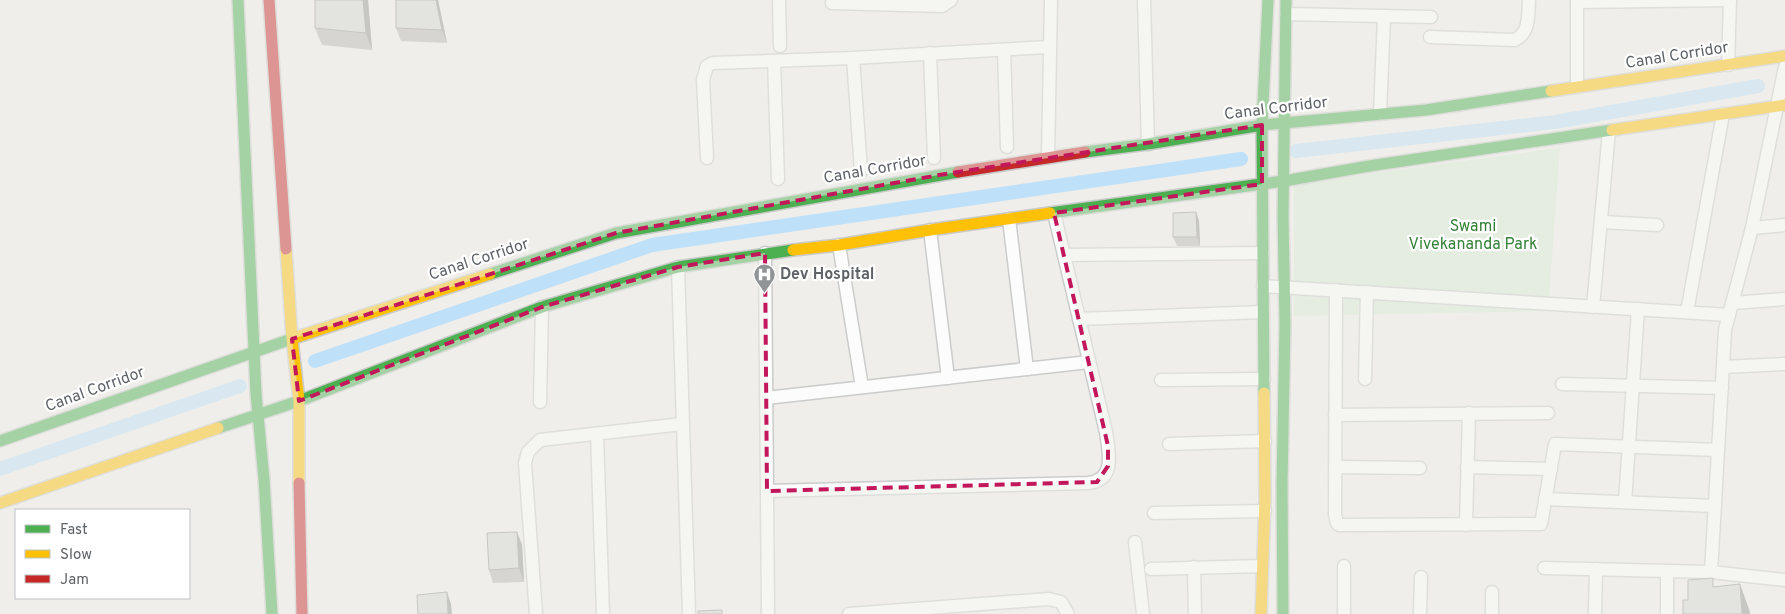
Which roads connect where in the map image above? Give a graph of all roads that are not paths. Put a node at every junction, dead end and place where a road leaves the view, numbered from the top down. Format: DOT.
graph roads {
  1 [pos="238,0"];
  2 [pos="269,0"];
  3 [pos="779,0"];
  4 [pos="951,0"];
  5 [pos="1051,0"];
  6 [pos="1144,0"];
  7 [pos="1268,0"];
  8 [pos="1286,0"];
  9 [pos="1529,0"];
  10 [pos="1730,0"];
  11 [pos="1577,1"];
  12 [pos="876,2"];
  13 [pos="832,3"];
  14 [pos="1286,14"];
  15 [pos="1384,16"];
  16 [pos="1431,17"];
  17 [pos="1430,38"];
  18 [pos="780,46"];
  19 [pos="1049,47"];
  20 [pos="1004,50"];
  21 [pos="930,53"];
  22 [pos="1785,56"];
  23 [pos="853,58"];
  24 [pos="774,61"];
  25 [pos="1728,64"];
  26 [pos="1785,67"];
  27 [pos="1576,87"];
  28 [pos="1781,105"];
  29 [pos="1380,114"];
  30 [pos="1722,114"];
  31 [pos="1284,123"];
  32 [pos="1262,125"];
  33 [pos="1609,131"];
  34 [pos="1148,144"];
  35 [pos="1007,147"];
  36 [pos="1048,157"];
  37 [pos="707,158"];
  38 [pos="934,158"];
  39 [pos="861,171"];
  40 [pos="778,179"];
  41 [pos="1284,181"];
  42 [pos="1262,184"];
  43 [pos="1054,213"];
  44 [pos="1010,219"];
  45 [pos="1601,222"];
  46 [pos="1657,225"];
  47 [pos="1785,226"];
  48 [pos="1752,228"];
  49 [pos="930,230"];
  50 [pos="839,245"];
  51 [pos="765,253"];
  52 [pos="1263,253"];
  53 [pos="1064,255"];
  54 [pos="678,267"];
  55 [pos="1263,286"];
  56 [pos="1284,287"];
  57 [pos="1336,290"];
  58 [pos="1367,292"];
  59 [pos="1785,299"];
  60 [pos="1593,306"];
  61 [pos="542,307"];
  62 [pos="1638,309"];
  63 [pos="1731,309"];
  64 [pos="1263,312"];
  65 [pos="1687,312"];
  66 [pos="1079,319"];
  67 [pos="292,339"];
  68 [pos="254,351"];
  69 [pos="1089,362"];
  70 [pos="1785,364"];
  71 [pos="1723,367"];
  72 [pos="1027,369"];
  73 [pos="948,378"];
  74 [pos="1264,379"];
  75 [pos="1366,379"];
  76 [pos="1162,380"];
  77 [pos="1562,384"];
  78 [pos="862,387"];
  79 [pos="1633,387"];
  80 [pos="1722,388"];
  81 [pos="766,398"];
  82 [pos="299,401"];
  83 [pos="540,402"];
  84 [pos="1469,413"];
  85 [pos="1548,413"];
  86 [pos="257,414"];
  87 [pos="1335,415"];
  88 [pos="682,424"];
  89 [pos="597,434"];
  90 [pos="0,441"];
  91 [pos="1265,441"];
  92 [pos="1170,444"];
  93 [pos="1628,448"];
  94 [pos="1718,450"];
  95 [pos="1335,467"];
  96 [pos="1468,467"];
  97 [pos="1420,468"];
  98 [pos="1550,469"];
  99 [pos="767,492"];
  100 [pos="1545,499"];
  101 [pos="1625,502"];
  102 [pos="0,503"];
  103 [pos="1715,506"];
  104 [pos="1265,511"];
  105 [pos="1154,513"];
  106 [pos="1466,525"];
  107 [pos="1135,542"];
  108 [pos="1262,566"];
  109 [pos="1344,566"];
  110 [pos="1194,567"];
  111 [pos="1544,568"];
  112 [pos="1151,569"];
  113 [pos="1596,569"];
  114 [pos="1668,571"];
  115 [pos="1711,572"];
  116 [pos="1421,578"];
  117 [pos="1785,580"];
  118 [pos="1492,592"];
  119 [pos="272,614"];
  120 [pos="302,614"];
  121 [pos="536,614"];
  122 [pos="603,614"];
  123 [pos="689,614"];
  124 [pos="768,614"];
  125 [pos="850,614"];
  126 [pos="1068,614"];
  127 [pos="1143,614"];
  128 [pos="1195,614"];
  129 [pos="1261,614"];
  130 [pos="1283,614"];
  131 [pos="1344,614"];
  132 [pos="1420,614"];
  133 [pos="1492,614"];
  134 [pos="1595,614"];
  135 [pos="1667,614"];
  1 -- 68 [label="street"];
  2 -- 67 [label="street"];
  3 -- 18 [label="street"];
  4 -- 12 [label="street"];
  5 -- 19 [label="street"];
  6 -- 34 [label="street"];
  7 -- 32 [label="street"];
  8 -- 14 [label="street"];
  9 -- 17 [label="street"];
  10 -- 11 [label="street"];
  10 -- 25 [label="street"];
  11 -- 27 [label="street"];
  12 -- 13 [label="street"];
  14 -- 15 [label="street"];
  14 -- 31 [label="street"];
  15 -- 16 [label="street"];
  15 -- 29 [label="street"];
  19 -- 20 [label="street"];
  19 -- 36 [label="street"];
  20 -- 21 [label="street"];
  20 -- 35 [label="street"];
  21 -- 23 [label="street"];
  21 -- 38 [label="street"];
  22 -- 25 [label="street, Canal Corridor"];
  23 -- 24 [label="street"];
  23 -- 39 [label="street"];
  24 -- 37 [label="street"];
  24 -- 40 [label="street"];
  25 -- 27 [label="street, Canal Corridor"];
  26 -- 28 [label="street"];
  27 -- 29 [label="street, Canal Corridor"];
  28 -- 30 [label="street"];
  28 -- 48 [label="street"];
  29 -- 31 [label="street, Canal Corridor"];
  30 -- 33 [label="street"];
  30 -- 65 [label="street"];
  31 -- 32 [label="street, Canal Corridor"];
  31 -- 41 [label="street"];
  32 -- 34 [label="street, Canal Corridor"];
  32 -- 42 [label="street"];
  33 -- 41 [label="street"];
  33 -- 45 [label="street"];
  34 -- 36 [label="street, Canal Corridor"];
  36 -- 67 [label="street, Canal Corridor"];
  41 -- 42 [label="street"];
  41 -- 56 [label="street"];
  42 -- 43 [label="street"];
  42 -- 52 [label="street"];
  43 -- 44 [label="street"];
  43 -- 53 [label="street"];
  44 -- 49 [label="street"];
  44 -- 72 [label="street"];
  45 -- 46 [label="street"];
  45 -- 60 [label="street"];
  47 -- 48 [label="street"];
  48 -- 63 [label="street"];
  49 -- 50 [label="street"];
  49 -- 73 [label="street"];
  50 -- 51 [label="street"];
  50 -- 78 [label="street"];
  51 -- 54 [label="street"];
  51 -- 81 [label="street"];
  52 -- 53 [label="street"];
  52 -- 55 [label="street"];
  53 -- 66 [label="street"];
  54 -- 61 [label="street"];
  54 -- 88 [label="street"];
  55 -- 56 [label="street"];
  55 -- 64 [label="street"];
  56 -- 57 [label="street"];
  56 -- 130 [label="street"];
  57 -- 58 [label="street"];
  57 -- 87 [label="street"];
  58 -- 60 [label="street"];
  58 -- 75 [label="street"];
  59 -- 63 [label="street"];
  60 -- 62 [label="street"];
  61 -- 82 [label="street"];
  61 -- 83 [label="street"];
  62 -- 65 [label="street"];
  62 -- 79 [label="street"];
  63 -- 65 [label="street"];
  63 -- 71 [label="street"];
  64 -- 66 [label="street"];
  64 -- 74 [label="street"];
  66 -- 69 [label="street"];
  67 -- 68 [label="street, Canal Corridor"];
  67 -- 82 [label="street"];
  68 -- 86 [label="street"];
  68 -- 90 [label="street, Canal Corridor"];
  69 -- 72 [label="street"];
  69 -- 99 [label="street"];
  70 -- 71 [label="street"];
  71 -- 80 [label="street"];
  72 -- 73 [label="street"];
  73 -- 78 [label="street"];
  74 -- 76 [label="street"];
  74 -- 91 [label="street"];
  77 -- 79 [label="street"];
  78 -- 81 [label="street"];
  79 -- 80 [label="street"];
  79 -- 93 [label="street"];
  80 -- 94 [label="street"];
  81 -- 99 [label="street"];
  82 -- 86 [label="street"];
  82 -- 120 [label="street"];
  84 -- 85 [label="street"];
  84 -- 87 [label="street"];
  84 -- 96 [label="street"];
  86 -- 102 [label="street"];
  86 -- 119 [label="street"];
  87 -- 95 [label="street"];
  88 -- 89 [label="street"];
  88 -- 123 [label="street"];
  89 -- 121 [label="street"];
  89 -- 122 [label="street"];
  91 -- 92 [label="street"];
  91 -- 104 [label="street"];
  93 -- 94 [label="street"];
  93 -- 98 [label="street"];
  93 -- 101 [label="street"];
  94 -- 103 [label="street"];
  95 -- 97 [label="street"];
  95 -- 106 [label="street"];
  96 -- 98 [label="street"];
  96 -- 106 [label="street"];
  98 -- 100 [label="street"];
  99 -- 124 [label="street"];
  100 -- 101 [label="street"];
  100 -- 106 [label="street"];
  101 -- 103 [label="street"];
  103 -- 115 [label="street"];
  104 -- 105 [label="street"];
  104 -- 108 [label="street"];
  107 -- 127 [label="street"];
  108 -- 110 [label="street"];
  108 -- 129 [label="street"];
  109 -- 131 [label="street"];
  110 -- 112 [label="street"];
  110 -- 128 [label="street"];
  111 -- 113 [label="street"];
  113 -- 114 [label="street"];
  113 -- 134 [label="street"];
  114 -- 115 [label="street"];
  114 -- 135 [label="street"];
  115 -- 117 [label="street"];
  116 -- 132 [label="street"];
  118 -- 133 [label="street"];
  125 -- 126 [label="street"];
}
